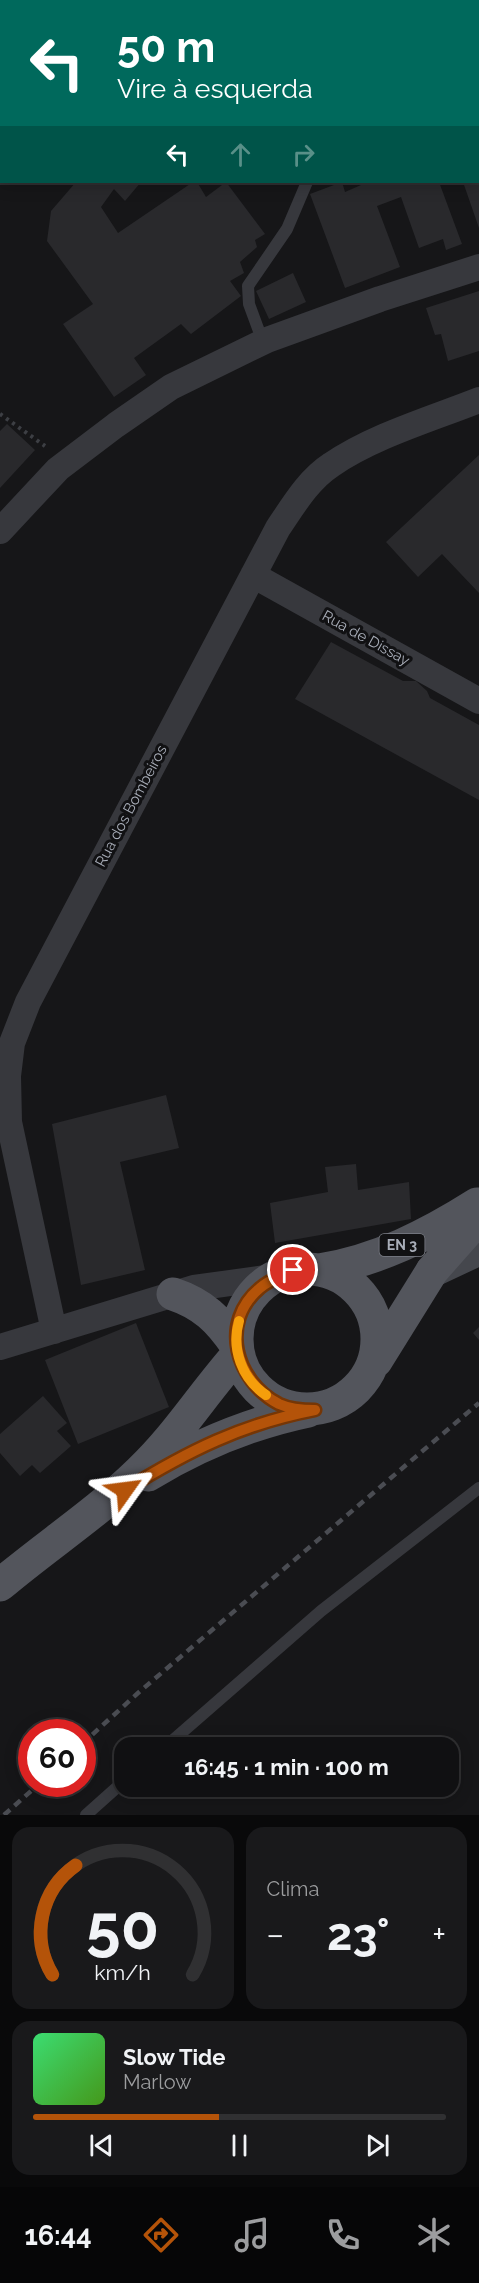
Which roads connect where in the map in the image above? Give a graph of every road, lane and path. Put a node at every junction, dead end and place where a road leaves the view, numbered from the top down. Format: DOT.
graph roads {
  1 [pos="307,183"];
  2 [pos="479,267"];
  3 [pos="264,342"];
  4 [pos="479,400"];
  5 [pos="0,414"];
  6 [pos="67,462"];
  7 [pos="0,531"];
  8 [pos="253,575"];
  9 [pos="479,701"];
  10 [pos="479,1203"];
  11 [pos="479,1218"];
  12 [pos="479,1249"];
  13 [pos="319,1270"];
  14 [pos="432,1271"];
  15 [pos="280,1276"];
  16 [pos="174,1294"];
  17 [pos="54,1331"];
  18 [pos="0,1347"];
  19 [pos="237,1349"];
  20 [pos="369,1373"];
  21 [pos="315,1410"];
  22 [pos="479,1488"];
  23 [pos="105,1501"];
  24 [pos="0,1585"];
  25 [pos="177,1737"];
  26 [pos="114,1790"];
  27 [pos="86,1815"];
  1 -- 3 [label="lane"];
  2 -- 3 [label="street"];
  3 -- 6 [label="street"];
  4 -- 8 [label="street, Rua dos Bombeiros"];
  5 -- 6 [label="path"];
  6 -- 7 [label="street"];
  8 -- 9 [label="street, Rua de Dissay"];
  8 -- 17 [label="street, Rua dos Bombeiros"];
  10 -- 13 [label="main road, EN 3"];
  11 -- 14 [label="main road"];
  12 -- 14 [label="street"];
  13 -- 15 [label="main road, EN 3"];
  13 -- 20 [label="main road, EN 3"];
  14 -- 20 [label="main road"];
  15 -- 16 [label="street"];
  15 -- 19 [label="main road, EN 3"];
  16 -- 17 [label="street"];
  16 -- 19 [label="main road"];
  17 -- 18 [label="street"];
  19 -- 21 [label="main road, EN 3"];
  19 -- 23 [label="main road, EN 3"];
  20 -- 21 [label="main road, EN 3"];
  21 -- 23 [label="main road, EN 3"];
  22 -- 25 [label="lane"];
  23 -- 24 [label="main road, EN 3"];
  26 -- 27 [label="lane"];
}
